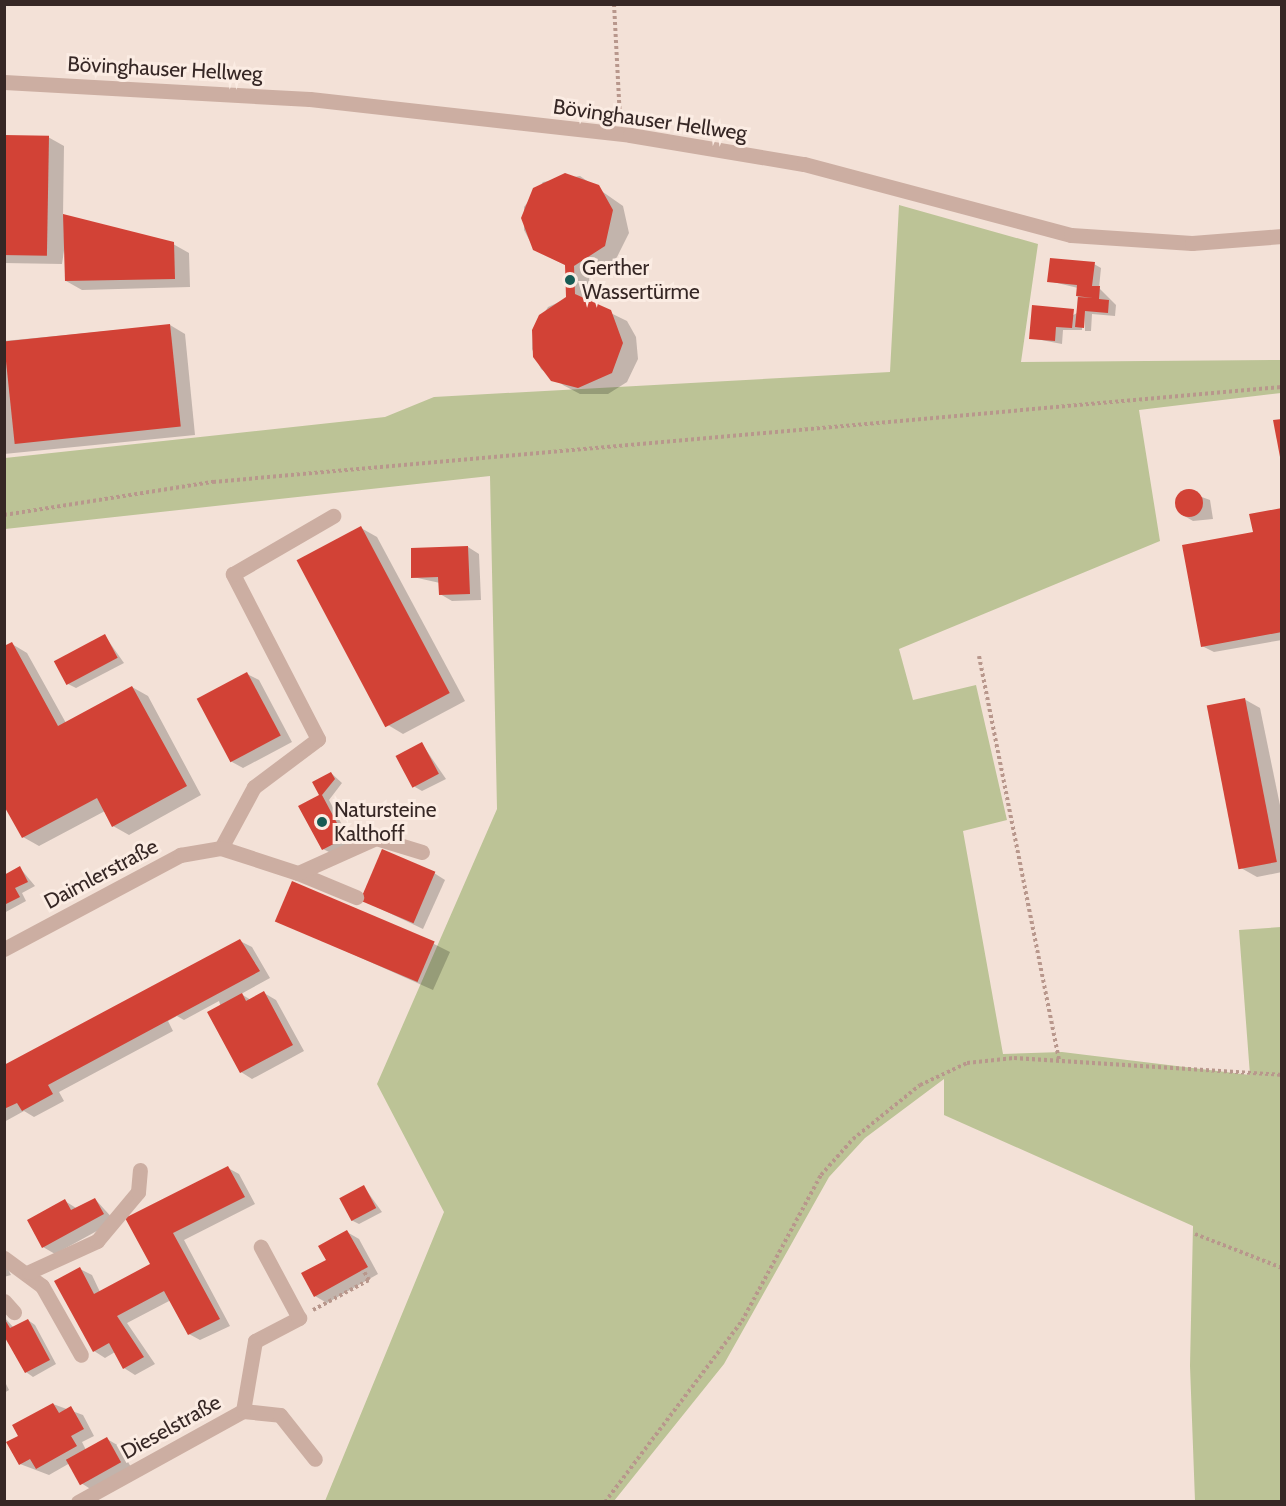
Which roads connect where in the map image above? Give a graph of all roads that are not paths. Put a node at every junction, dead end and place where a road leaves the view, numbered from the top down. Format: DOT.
graph roads {
  1 [pos="4,82"];
  2 [pos="1281,236"];
  3 [pos="333,516"];
  4 [pos="221,848"];
  5 [pos="422,852"];
  6 [pos="298,873"];
  7 [pos="356,897"];
  8 [pos="4,949"];
  9 [pos="140,1170"];
  10 [pos="261,1247"];
  11 [pos="4,1258"];
  12 [pos="29,1272"];
  13 [pos="81,1355"];
  14 [pos="243,1412"];
  15 [pos="315,1459"];
  16 [pos="78,1502"];
  1 -- 2 [label="street, Bövinghauser Hellweg"];
  3 -- 4 [label="street"];
  4 -- 6 [label="street"];
  4 -- 8 [label="street, Daimlerstraße"];
  5 -- 6 [label="street"];
  6 -- 7 [label="street"];
  9 -- 12 [label="street"];
  10 -- 14 [label="street, Dieselstraße"];
  11 -- 12 [label="street"];
  12 -- 13 [label="street"];
  14 -- 15 [label="street"];
  14 -- 16 [label="street, Dieselstraße"];
}
